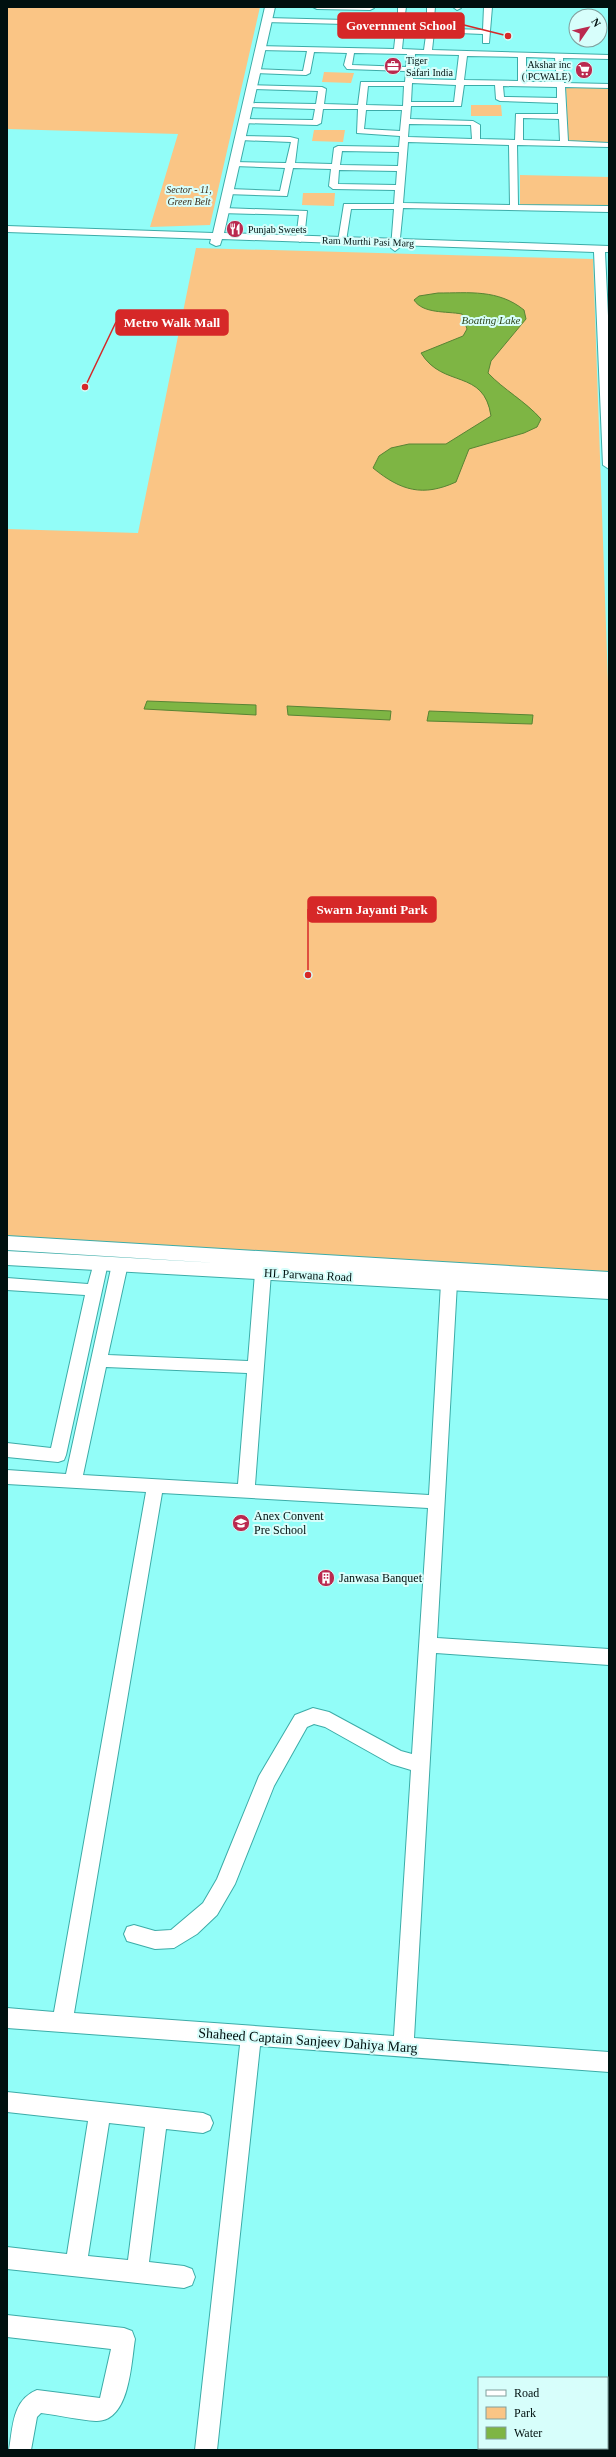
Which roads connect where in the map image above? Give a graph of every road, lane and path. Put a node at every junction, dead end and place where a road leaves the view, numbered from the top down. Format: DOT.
graph roads {
  1 [pos="270,7"];
  2 [pos="317,7"];
  3 [pos="348,7"];
  4 [pos="431,7"];
  5 [pos="488,7"];
  6 [pos="370,8"];
  7 [pos="400,8"];
  8 [pos="457,10"];
  9 [pos="378,19"];
  10 [pos="267,20"];
  11 [pos="377,29"];
  12 [pos="346,31"];
  13 [pos="486,32"];
  14 [pos="260,48"];
  15 [pos="311,50"];
  16 [pos="351,50"];
  17 [pos="374,51"];
  18 [pos="398,52"];
  19 [pos="411,52"];
  20 [pos="428,52"];
  21 [pos="463,53"];
  22 [pos="485,54"];
  23 [pos="522,55"];
  24 [pos="559,56"];
  25 [pos="609,57"];
  26 [pos="410,69"];
  27 [pos="255,71"];
  28 [pos="409,82"];
  29 [pos="461,82"];
  30 [pos="499,83"];
  31 [pos="522,84"];
  32 [pos="561,84"];
  33 [pos="609,86"];
  34 [pos="251,87"];
  35 [pos="562,101"];
  36 [pos="247,105"];
  37 [pos="320,106"];
  38 [pos="407,106"];
  39 [pos="363,107"];
  40 [pos="563,117"];
  41 [pos="243,121"];
  42 [pos="405,121"];
  43 [pos="404,137"];
  44 [pos="240,138"];
  45 [pos="476,141"];
  46 [pos="516,142"];
  47 [pos="564,144"];
  48 [pos="609,145"];
  49 [pos="402,150"];
  50 [pos="234,164"];
  51 [pos="290,166"];
  52 [pos="335,168"];
  53 [pos="402,169"];
  54 [pos="400,188"];
  55 [pos="229,192"];
  56 [pos="399,206"];
  57 [pos="514,207"];
  58 [pos="609,210"];
  59 [pos="223,211"];
  60 [pos="7,229"];
  61 [pos="7,236"];
  62 [pos="300,239"];
  63 [pos="216,240"];
  64 [pos="342,240"];
  65 [pos="395,245"];
  66 [pos="605,252"];
  67 [pos="609,274"];
  68 [pos="609,466"];
  69 [pos="7,1243"];
  70 [pos="7,1258"];
  71 [pos="100,1263"];
  72 [pos="120,1264"];
  73 [pos="263,1273"];
  74 [pos="609,1278"];
  75 [pos="449,1283"];
  76 [pos="7,1284"];
  77 [pos="92,1290"];
  78 [pos="609,1292"];
  79 [pos="99,1362"];
  80 [pos="254,1367"];
  81 [pos="7,1450"];
  82 [pos="7,1477"];
  83 [pos="73,1481"];
  84 [pos="155,1486"];
  85 [pos="246,1492"];
  86 [pos="436,1502"];
  87 [pos="427,1644"];
  88 [pos="609,1657"];
  89 [pos="420,1764"];
  90 [pos="134,1934"];
  91 [pos="7,2018"];
  92 [pos="62,2022"];
  93 [pos="251,2036"];
  94 [pos="403,2047"];
  95 [pos="609,2062"];
  96 [pos="7,2102"];
  97 [pos="100,2112"];
  98 [pos="157,2118"];
  99 [pos="203,2122"];
  100 [pos="7,2258"];
  101 [pos="76,2265"];
  102 [pos="136,2272"];
  103 [pos="184,2277"];
  104 [pos="7,2326"];
  105 [pos="20,2450"];
  106 [pos="206,2450"];
  1 -- 10 [label="street"];
  2 -- 3 [label="street"];
  3 -- 6 [label="street"];
  3 -- 12 [label="street"];
  4 -- 8 [label="street"];
  5 -- 13 [label="street"];
  7 -- 9 [label="street"];
  10 -- 12 [label="street"];
  10 -- 14 [label="street"];
  11 -- 12 [label="street"];
  11 -- 17 [label="street"];
  11 -- 18 [label="street"];
  12 -- 15 [label="street"];
  12 -- 16 [label="street"];
  13 -- 20 [label="street"];
  13 -- 22 [label="street"];
  14 -- 15 [label="street"];
  14 -- 27 [label="street"];
  15 -- 27 [label="street"];
  16 -- 17 [label="street"];
  16 -- 26 [label="street"];
  17 -- 18 [label="street"];
  18 -- 19 [label="street"];
  19 -- 20 [label="street"];
  19 -- 26 [label="street"];
  20 -- 21 [label="street"];
  21 -- 22 [label="street"];
  21 -- 29 [label="street"];
  22 -- 23 [label="street"];
  23 -- 24 [label="street"];
  23 -- 31 [label="street"];
  24 -- 25 [label="street"];
  24 -- 32 [label="street"];
  26 -- 28 [label="street"];
  27 -- 34 [label="street"];
  28 -- 29 [label="street"];
  28 -- 38 [label="street"];
  28 -- 39 [label="street"];
  29 -- 30 [label="street"];
  29 -- 38 [label="street"];
  30 -- 31 [label="street"];
  30 -- 35 [label="street"];
  31 -- 32 [label="street"];
  32 -- 33 [label="street"];
  32 -- 35 [label="street"];
  34 -- 36 [label="street"];
  34 -- 37 [label="street"];
  35 -- 40 [label="street"];
  36 -- 37 [label="street"];
  36 -- 41 [label="street"];
  37 -- 39 [label="street"];
  37 -- 41 [label="street"];
  38 -- 39 [label="street"];
  38 -- 42 [label="street"];
  39 -- 43 [label="street"];
  40 -- 46 [label="street"];
  40 -- 47 [label="street"];
  41 -- 44 [label="street"];
  42 -- 43 [label="street"];
  42 -- 45 [label="street"];
  43 -- 45 [label="street"];
  43 -- 49 [label="street"];
  44 -- 50 [label="street"];
  44 -- 51 [label="street"];
  45 -- 46 [label="street"];
  46 -- 47 [label="street"];
  46 -- 57 [label="street"];
  47 -- 48 [label="street"];
  49 -- 52 [label="street"];
  49 -- 53 [label="street"];
  50 -- 51 [label="street"];
  50 -- 55 [label="street"];
  51 -- 52 [label="street"];
  51 -- 55 [label="street"];
  52 -- 53 [label="street"];
  52 -- 54 [label="street"];
  53 -- 54 [label="street"];
  54 -- 56 [label="street"];
  55 -- 59 [label="street"];
  56 -- 57 [label="street"];
  56 -- 64 [label="street"];
  56 -- 65 [label="street"];
  57 -- 58 [label="street"];
  59 -- 62 [label="street"];
  59 -- 63 [label="street"];
  60 -- 63 [label="street, Ram Murthi Pasi Marg"];
  61 -- 63 [label="street, Ram Murthi Pasi Marg"];
  62 -- 63 [label="street, Ram Murthi Pasi Marg"];
  62 -- 64 [label="street, Ram Murthi Pasi Marg"];
  63 -- 65 [label="street, Ram Murthi Pasi Marg"];
  64 -- 65 [label="street, Ram Murthi Pasi Marg"];
  65 -- 66 [label="street, Ram Murthi Pasi Marg"];
  66 -- 67 [label="street"];
  66 -- 68 [label="street"];
  69 -- 74 [label="street"];
  70 -- 71 [label="street, HL Parwana Road"];
  71 -- 72 [label="street, HL Parwana Road"];
  71 -- 77 [label="street"];
  72 -- 73 [label="street, HL Parwana Road"];
  72 -- 79 [label="street"];
  73 -- 75 [label="street, HL Parwana Road"];
  73 -- 80 [label="street"];
  75 -- 78 [label="street, HL Parwana Road"];
  75 -- 86 [label="street"];
  76 -- 77 [label="street"];
  77 -- 81 [label="street"];
  79 -- 80 [label="street"];
  79 -- 83 [label="street"];
  80 -- 85 [label="street"];
  82 -- 83 [label="street"];
  83 -- 84 [label="street"];
  84 -- 85 [label="street"];
  84 -- 92 [label="street"];
  85 -- 86 [label="street"];
  86 -- 87 [label="street"];
  87 -- 88 [label="street"];
  87 -- 89 [label="street"];
  89 -- 90 [label="street"];
  89 -- 94 [label="street"];
  91 -- 92 [label="street, Shaheed Captain Sanjeev Dahiya Marg"];
  92 -- 93 [label="street, Shaheed Captain Sanjeev Dahiya Marg"];
  93 -- 94 [label="street, Shaheed Captain Sanjeev Dahiya Marg"];
  93 -- 106 [label="street"];
  94 -- 95 [label="street, Shaheed Captain Sanjeev Dahiya Marg"];
  96 -- 97 [label="street"];
  97 -- 98 [label="street"];
  97 -- 101 [label="street"];
  98 -- 99 [label="street"];
  98 -- 102 [label="street"];
  100 -- 101 [label="street"];
  101 -- 102 [label="street"];
  102 -- 103 [label="street"];
  104 -- 105 [label="street"];
}
